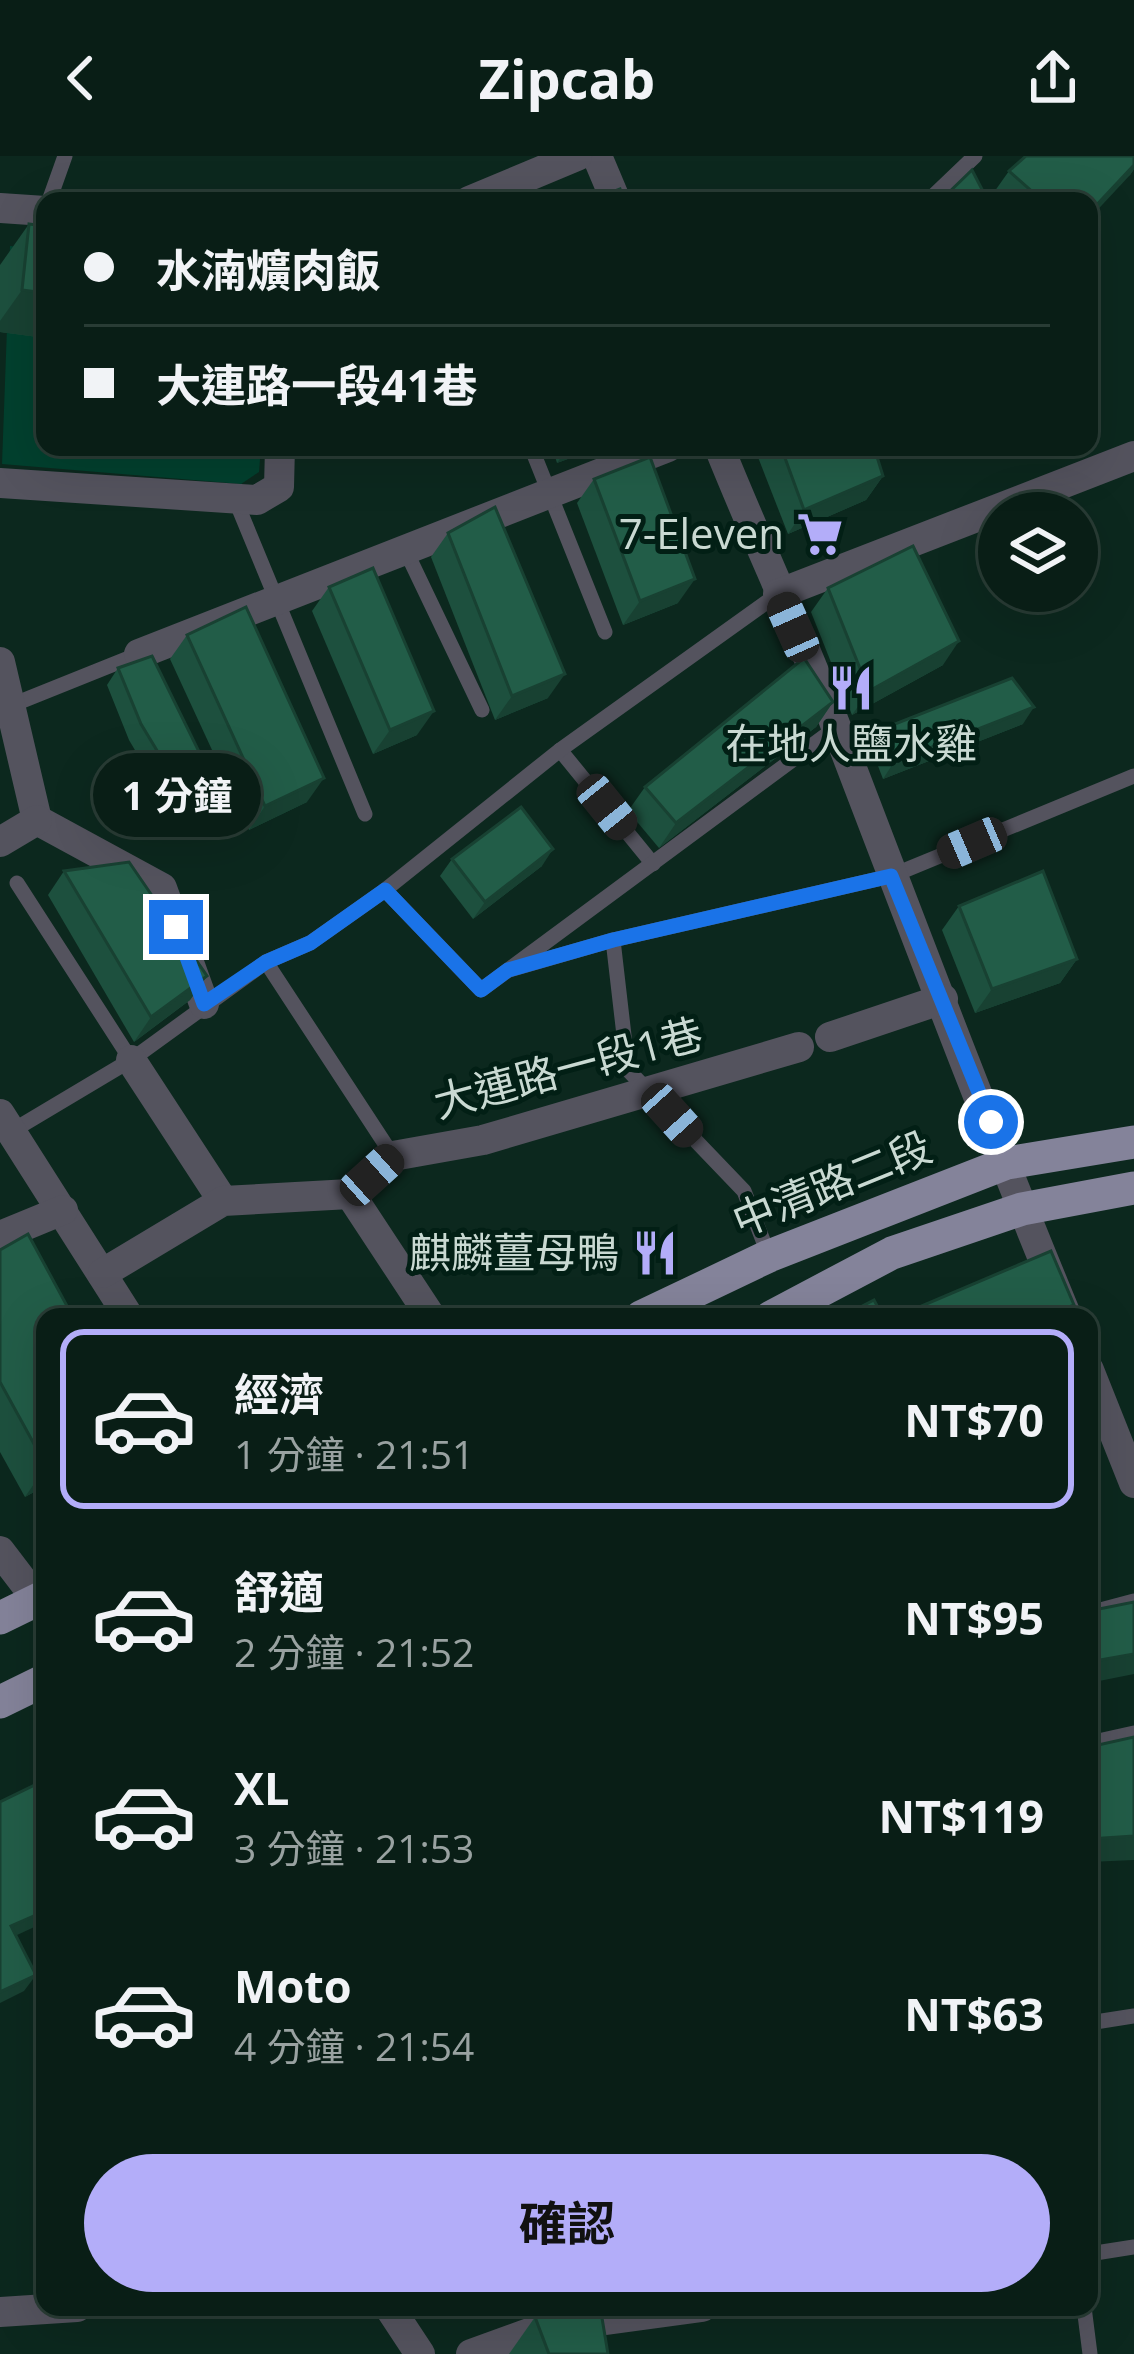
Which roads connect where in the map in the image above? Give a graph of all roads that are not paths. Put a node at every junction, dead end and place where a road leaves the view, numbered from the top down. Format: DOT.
graph roads {
  1 [pos="65,156"];
  2 [pos="577,156"];
  3 [pos="597,156"];
  4 [pos="975,156"];
  5 [pos="52,192"];
  6 [pos="491,192"];
  7 [pos="612,192"];
  8 [pos="937,192"];
  9 [pos="0,208"];
  10 [pos="36,210"];
  11 [pos="280,456"];
  12 [pos="534,456"];
  13 [pos="645,456"];
  14 [pos="722,456"];
  15 [pos="1134,456"];
  16 [pos="0,482"];
  17 [pos="548,493"];
  18 [pos="235,499"];
  19 [pos="404,548"];
  20 [pos="778,594"];
  21 [pos="275,598"];
  22 [pos="605,632"];
  23 [pos="142,659"];
  24 [pos="0,662"];
  25 [pos="13,705"];
  26 [pos="482,710"];
  27 [pos="837,728"];
  28 [pos="188,744"];
  29 [pos="560,750"];
  30 [pos="1134,776"];
  31 [pos="365,814"];
  32 [pos="37,820"];
  33 [pos="230,824"];
  34 [pos="0,842"];
  35 [pos="653,864"];
  36 [pos="891,876"];
  37 [pos="17,883"];
  38 [pos="385,890"];
  39 [pos="613,940"];
  40 [pos="266,962"];
  41 [pos="508,970"];
  42 [pos="944,1000"];
  43 [pos="204,1004"];
  44 [pos="830,1036"];
  45 [pos="799,1047"];
  46 [pos="131,1060"];
  47 [pos="650,1090"];
  48 [pos="6,1122"];
  49 [pos="1134,1142"];
  50 [pos="393,1156"];
  51 [pos="1006,1163"];
  52 [pos="1134,1188"];
  53 [pos="350,1194"];
  54 [pos="223,1202"];
  55 [pos="1022,1209"];
  56 [pos="63,1210"];
  57 [pos="0,1236"];
  58 [pos="769,1256"];
  59 [pos="103,1273"];
  60 [pos="124,1308"];
  61 [pos="425,1308"];
  62 [pos="660,1308"];
  63 [pos="788,1308"];
  64 [pos="1063,1308"];
  65 [pos="1098,1395"];
  66 [pos="1132,1474"];
  67 [pos="0,1551"];
  68 [pos="36,1595"];
  69 [pos="1134,1601"];
  70 [pos="36,1604"];
  71 [pos="1098,1611"];
  72 [pos="0,1618"];
  73 [pos="36,1684"];
  74 [pos="0,1702"];
  75 [pos="1134,1733"];
  76 [pos="1098,1740"];
  77 [pos="1134,2016"];
  78 [pos="1098,2022"];
  79 [pos="1134,2248"];
  80 [pos="1098,2253"];
  81 [pos="36,2310"];
  82 [pos="0,2312"];
  83 [pos="394,2316"];
  84 [pos="639,2316"];
  85 [pos="1085,2316"];
  86 [pos="417,2353"];
  87 [pos="471,2354"];
  88 [pos="1090,2354"];
  1 -- 5 [label="lane"];
  2 -- 6 [label="street"];
  3 -- 7 [label="street"];
  4 -- 8 [label="lane"];
  9 -- 10 [label="street"];
  11 -- 18 [label="street"];
  12 -- 17 [label="lane"];
  13 -- 17 [label="street"];
  14 -- 20 [label="street"];
  15 -- 20 [label="street"];
  16 -- 18 [label="street"];
  17 -- 19 [label="street"];
  17 -- 22 [label="lane"];
  18 -- 21 [label="lane"];
  19 -- 21 [label="street"];
  19 -- 26 [label="lane"];
  20 -- 27 [label="street"];
  20 -- 29 [label="lane"];
  21 -- 23 [label="street"];
  21 -- 31 [label="lane"];
  23 -- 25 [label="lane"];
  24 -- 25 [label="street"];
  25 -- 32 [label="street"];
  27 -- 35 [label="lane"];
  27 -- 36 [label="street"];
  28 -- 33 [label="lane"];
  29 -- 35 [label="lane"];
  29 -- 38 [label="lane"];
  30 -- 36 [label="lane"];
  32 -- 34 [label="street"];
  32 -- 43 [label="street"];
  35 -- 41 [label="lane"];
  36 -- 39 [label="lane"];
  36 -- 42 [label="street"];
  37 -- 46 [label="lane"];
  38 -- 40 [label="lane"];
  38 -- 41 [label="lane"];
  39 -- 41 [label="lane"];
  39 -- 47 [label="lane"];
  40 -- 43 [label="lane"];
  40 -- 50 [label="lane"];
  42 -- 44 [label="street"];
  42 -- 51 [label="street"];
  43 -- 46 [label="lane"];
  45 -- 47 [label="street, 大連路一段1巷"];
  46 -- 48 [label="lane"];
  46 -- 54 [label="street"];
  47 -- 50 [label="street, 大連路一段1巷"];
  47 -- 58 [label="lane"];
  48 -- 56 [label="street"];
  49 -- 51 [label="main road, 中清路二段"];
  50 -- 53 [label="street, 大連路一段1巷"];
  51 -- 55 [label="street"];
  51 -- 58 [label="main road, 中清路二段"];
  52 -- 55 [label="main road, 中清路二段"];
  53 -- 54 [label="street"];
  53 -- 61 [label="street"];
  54 -- 59 [label="street"];
  55 -- 63 [label="main road, 中清路二段"];
  55 -- 64 [label="street"];
  56 -- 57 [label="street"];
  56 -- 59 [label="street"];
  58 -- 62 [label="main road, 中清路二段"];
  59 -- 60 [label="street"];
  65 -- 66 [label="street"];
  67 -- 68 [label="street"];
  69 -- 71 [label="lane"];
  70 -- 72 [label="main road"];
  73 -- 74 [label="main road"];
  75 -- 76 [label="lane"];
  77 -- 78 [label="lane"];
  79 -- 80 [label="lane"];
  81 -- 82 [label="street"];
  83 -- 86 [label="street"];
  84 -- 87 [label="street"];
  85 -- 88 [label="lane"];
}
